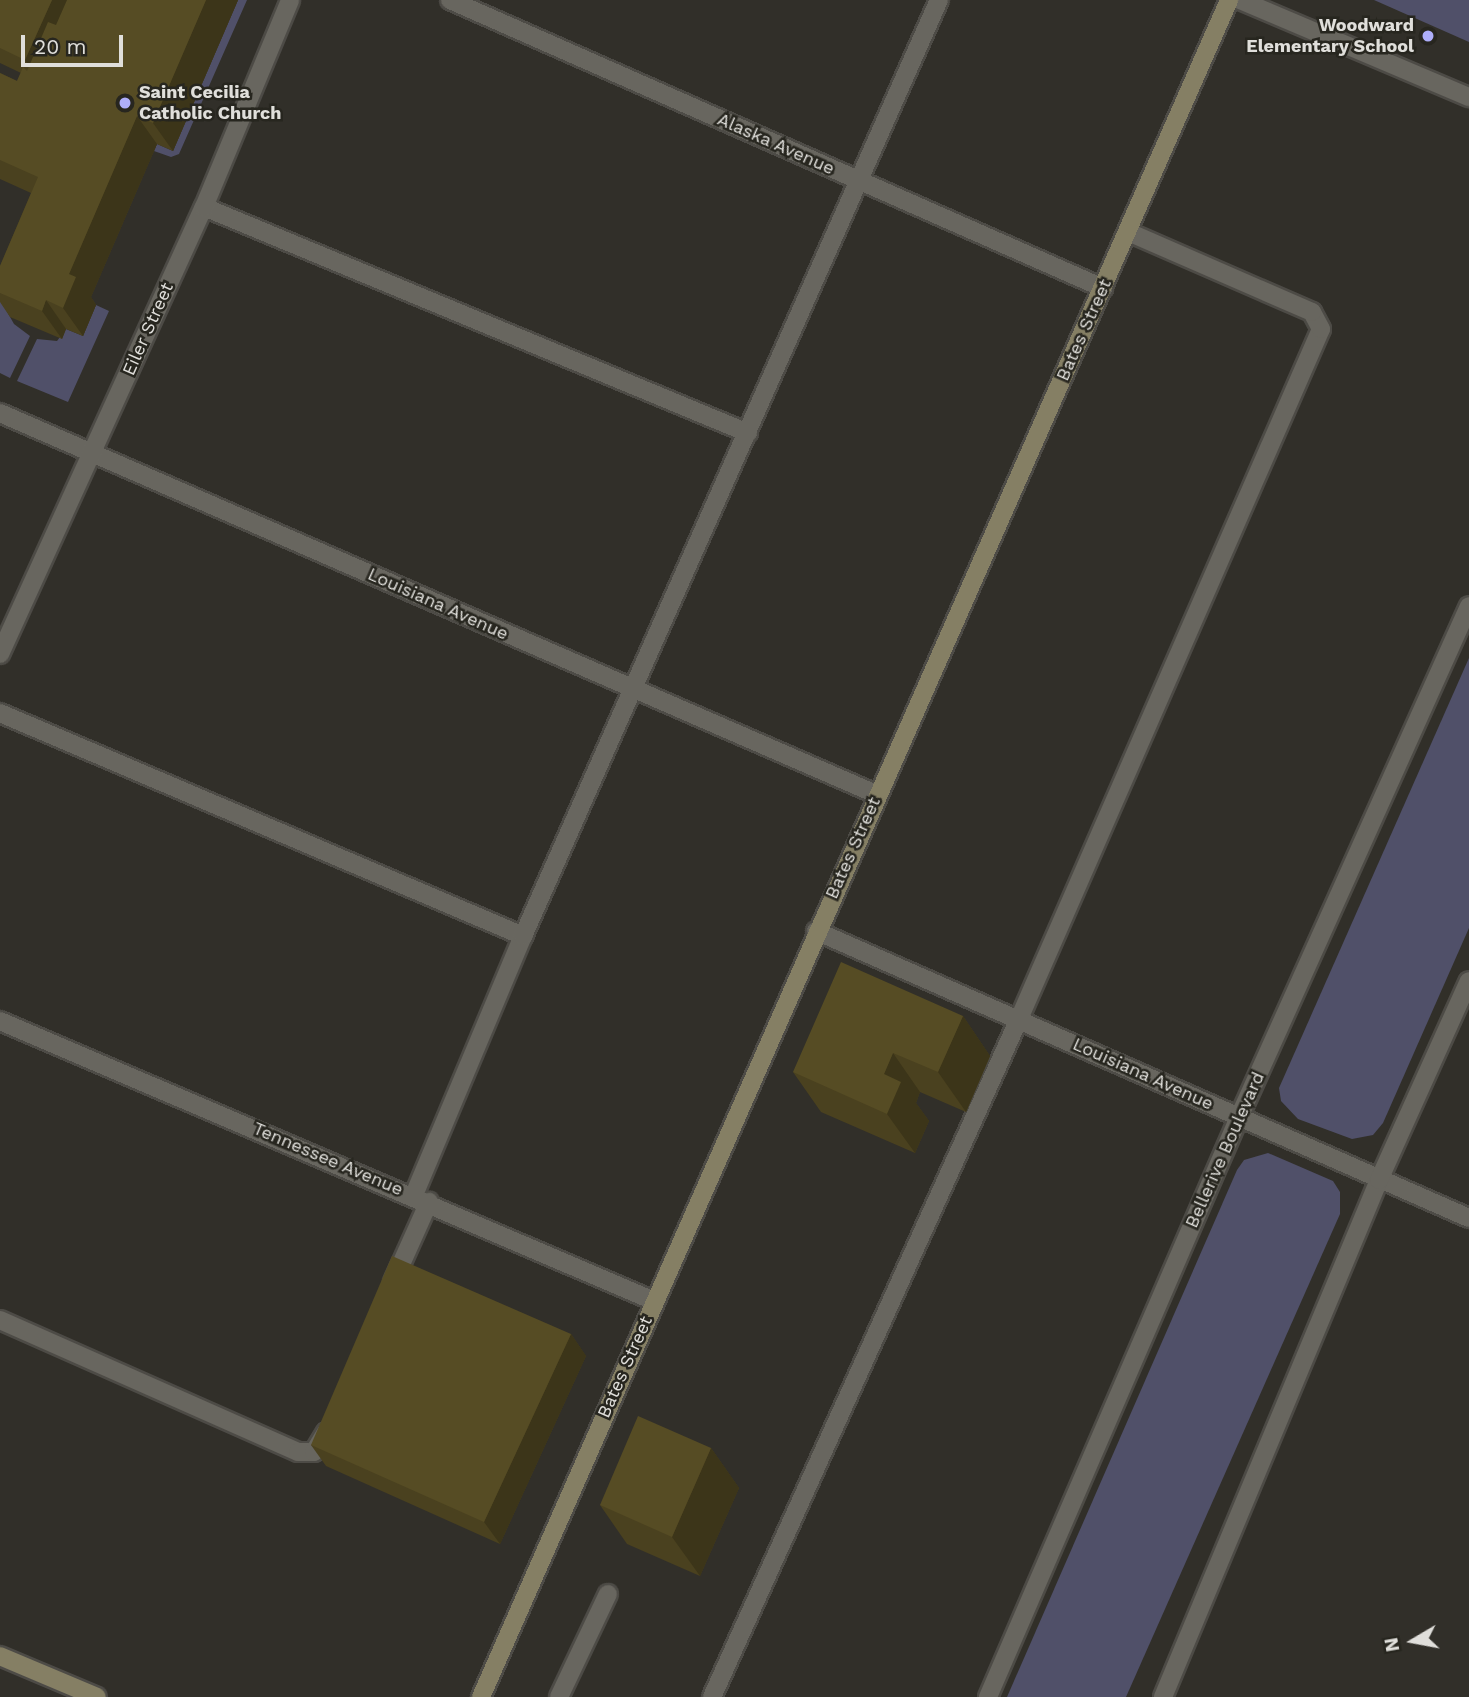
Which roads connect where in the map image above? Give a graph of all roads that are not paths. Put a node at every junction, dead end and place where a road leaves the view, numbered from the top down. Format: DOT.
graph roads {
  1 [pos="290,0"];
  2 [pos="450,0"];
  3 [pos="939,0"];
  4 [pos="1229,0"];
  5 [pos="1240,0"];
  6 [pos="1469,97"];
  7 [pos="857,180"];
  8 [pos="204,207"];
  9 [pos="1128,232"];
  10 [pos="1103,288"];
  11 [pos="0,413"];
  12 [pos="748,433"];
  13 [pos="92,453"];
  14 [pos="1469,606"];
  15 [pos="0,654"];
  16 [pos="633,689"];
  17 [pos="0,713"];
  18 [pos="876,794"];
  19 [pos="816,931"];
  20 [pos="523,936"];
  21 [pos="1469,981"];
  22 [pos="1019,1019"];
  23 [pos="0,1021"];
  24 [pos="1238,1117"];
  25 [pos="1379,1180"];
  26 [pos="421,1198"];
  27 [pos="1469,1218"];
  28 [pos="654,1301"];
  29 [pos="383,1304"];
  30 [pos="0,1320"];
  31 [pos="332,1419"];
  32 [pos="608,1594"];
  33 [pos="1,1658"];
  34 [pos="97,1697"];
  35 [pos="481,1697"];
  36 [pos="559,1697"];
  37 [pos="712,1697"];
  38 [pos="988,1697"];
  39 [pos="1163,1697"];
  1 -- 8 [label="street, Eiler Street"];
  2 -- 7 [label="street, Alaska Avenue"];
  3 -- 7 [label="street"];
  4 -- 9 [label="main road, Bates Street"];
  5 -- 6 [label="street"];
  7 -- 10 [label="street, Alaska Avenue"];
  7 -- 12 [label="street"];
  8 -- 12 [label="street"];
  8 -- 13 [label="street, Eiler Street"];
  9 -- 10 [label="main road, Bates Street"];
  9 -- 22 [label="street"];
  10 -- 18 [label="main road, Bates Street"];
  11 -- 13 [label="street, Louisiana Avenue"];
  12 -- 16 [label="street"];
  13 -- 15 [label="street, Eiler Street"];
  13 -- 16 [label="street, Louisiana Avenue"];
  14 -- 24 [label="street, Bellerive Boulevard"];
  16 -- 18 [label="street, Louisiana Avenue"];
  16 -- 20 [label="street"];
  17 -- 20 [label="street"];
  18 -- 19 [label="main road, Bates Street"];
  19 -- 22 [label="street, Louisiana Avenue"];
  19 -- 28 [label="main road, Bates Street"];
  20 -- 26 [label="street"];
  21 -- 25 [label="street"];
  22 -- 24 [label="street, Louisiana Avenue"];
  22 -- 37 [label="street"];
  23 -- 26 [label="street, Tennessee Avenue"];
  24 -- 25 [label="street, Louisiana Avenue"];
  24 -- 38 [label="street, Bellerive Boulevard"];
  25 -- 27 [label="street, Louisiana Avenue"];
  25 -- 39 [label="street"];
  26 -- 28 [label="street, Tennessee Avenue"];
  26 -- 29 [label="street"];
  28 -- 35 [label="main road, Bates Street"];
  30 -- 31 [label="street"];
  32 -- 36 [label="street"];
  33 -- 34 [label="main road"];
}
